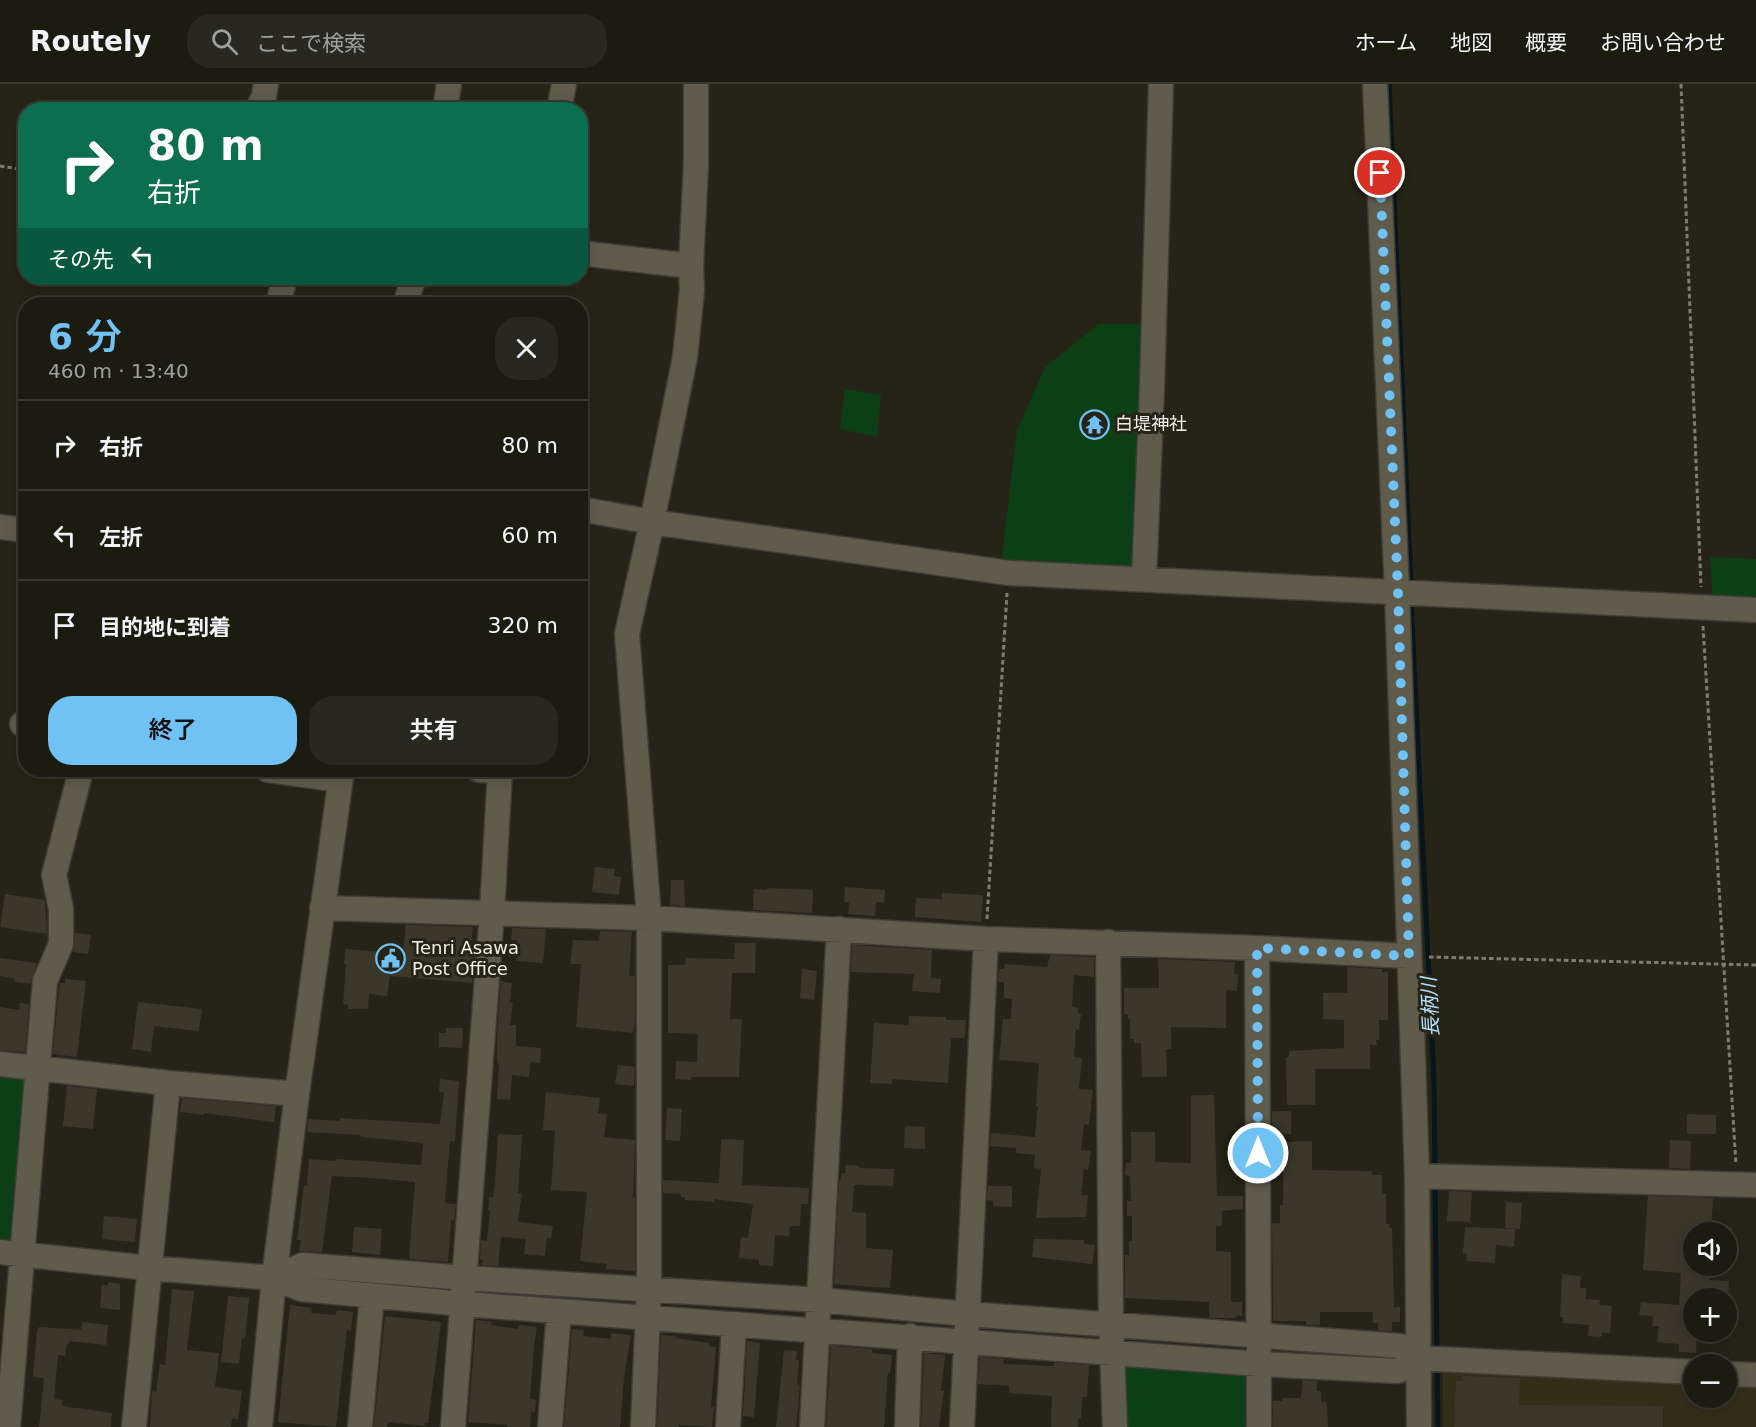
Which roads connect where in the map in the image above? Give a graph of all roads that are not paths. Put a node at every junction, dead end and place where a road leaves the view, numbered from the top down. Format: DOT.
graph roads {
  1 [pos="266,84"];
  2 [pos="449,84"];
  3 [pos="564,84"];
  4 [pos="696,84"];
  5 [pos="1161,84"];
  6 [pos="1375,84"];
  7 [pos="261,102"];
  8 [pos="446,102"];
  9 [pos="561,102"];
  10 [pos="588,254"];
  11 [pos="691,266"];
  12 [pos="588,510"];
  13 [pos="652,522"];
  14 [pos="0,527"];
  15 [pos="18,529"];
  16 [pos="1144,579"];
  17 [pos="1398,592"];
  18 [pos="1756,610"];
  19 [pos="79,777"];
  20 [pos="341,777"];
  21 [pos="500,777"];
  22 [pos="322,908"];
  23 [pos="492,912"];
  24 [pos="649,918"];
  25 [pos="838,929"];
  26 [pos="986,939"];
  27 [pos="1108,942"];
  28 [pos="1257,948"];
  29 [pos="1409,956"];
  30 [pos="0,1064"];
  31 [pos="39,1068"];
  32 [pos="168,1083"];
  33 [pos="297,1094"];
  34 [pos="1417,1176"];
  35 [pos="1747,1185"];
  36 [pos="12,1253"];
  37 [pos="149,1268"];
  38 [pos="274,1278"];
  39 [pos="466,1278"];
  40 [pos="650,1288"];
  41 [pos="372,1296"];
  42 [pos="820,1300"];
  43 [pos="464,1304"];
  44 [pos="560,1311"];
  45 [pos="967,1314"];
  46 [pos="648,1318"];
  47 [pos="1112,1323"];
  48 [pos="734,1324"];
  49 [pos="816,1329"];
  50 [pos="1260,1335"];
  51 [pos="910,1336"];
  52 [pos="966,1341"];
  53 [pos="1112,1353"];
  54 [pos="1419,1358"];
  55 [pos="1260,1364"];
  56 [pos="1683,1371"];
  57 [pos="1737,1374"];
  58 [pos="1756,1375"];
  59 [pos="8,1427"];
  60 [pos="134,1427"];
  61 [pos="260,1427"];
  62 [pos="360,1427"];
  63 [pos="453,1427"];
  64 [pos="550,1427"];
  65 [pos="643,1427"];
  66 [pos="728,1427"];
  67 [pos="812,1427"];
  68 [pos="907,1427"];
  69 [pos="962,1427"];
  70 [pos="1115,1427"];
  71 [pos="1259,1427"];
  72 [pos="1419,1427"];
  1 -- 7 [label="street"];
  2 -- 8 [label="street"];
  3 -- 9 [label="street"];
  4 -- 11 [label="street"];
  5 -- 16 [label="street"];
  6 -- 17 [label="street"];
  10 -- 11 [label="street"];
  11 -- 13 [label="street"];
  12 -- 13 [label="street"];
  13 -- 16 [label="street"];
  13 -- 24 [label="street"];
  14 -- 15 [label="street"];
  16 -- 17 [label="street"];
  17 -- 18 [label="street"];
  17 -- 29 [label="street"];
  19 -- 31 [label="street"];
  20 -- 22 [label="street"];
  21 -- 23 [label="street"];
  22 -- 23 [label="street"];
  22 -- 33 [label="street"];
  23 -- 24 [label="street"];
  23 -- 39 [label="street"];
  24 -- 25 [label="street"];
  24 -- 40 [label="street"];
  25 -- 26 [label="street"];
  25 -- 42 [label="street"];
  26 -- 27 [label="street"];
  26 -- 45 [label="street"];
  27 -- 28 [label="street"];
  27 -- 47 [label="street"];
  28 -- 29 [label="street"];
  28 -- 50 [label="street"];
  29 -- 34 [label="street"];
  30 -- 31 [label="street"];
  31 -- 32 [label="street"];
  31 -- 36 [label="street"];
  32 -- 33 [label="street"];
  32 -- 37 [label="street"];
  33 -- 38 [label="street"];
  34 -- 35 [label="street"];
  34 -- 54 [label="street"];
  36 -- 37 [label="street"];
  36 -- 59 [label="street"];
  37 -- 38 [label="street"];
  37 -- 60 [label="street"];
  38 -- 39 [label="street"];
  38 -- 41 [label="street"];
  38 -- 61 [label="street"];
  39 -- 40 [label="street"];
  39 -- 43 [label="street"];
  40 -- 42 [label="street"];
  40 -- 46 [label="street"];
  41 -- 43 [label="street"];
  41 -- 62 [label="street"];
  42 -- 45 [label="street"];
  42 -- 49 [label="street"];
  43 -- 44 [label="street"];
  43 -- 63 [label="street"];
  44 -- 46 [label="street"];
  44 -- 64 [label="street"];
  45 -- 47 [label="street"];
  45 -- 52 [label="street"];
  46 -- 48 [label="street"];
  46 -- 65 [label="street"];
  47 -- 50 [label="street"];
  47 -- 53 [label="street"];
  48 -- 49 [label="street"];
  48 -- 66 [label="street"];
  49 -- 51 [label="street"];
  49 -- 67 [label="street"];
  50 -- 54 [label="street"];
  50 -- 55 [label="street"];
  51 -- 52 [label="street"];
  51 -- 68 [label="street"];
  52 -- 53 [label="street"];
  52 -- 69 [label="street"];
  53 -- 55 [label="street"];
  53 -- 70 [label="street"];
  54 -- 55 [label="street"];
  54 -- 56 [label="street"];
  54 -- 72 [label="street"];
  55 -- 71 [label="street"];
  57 -- 58 [label="street"];
}
